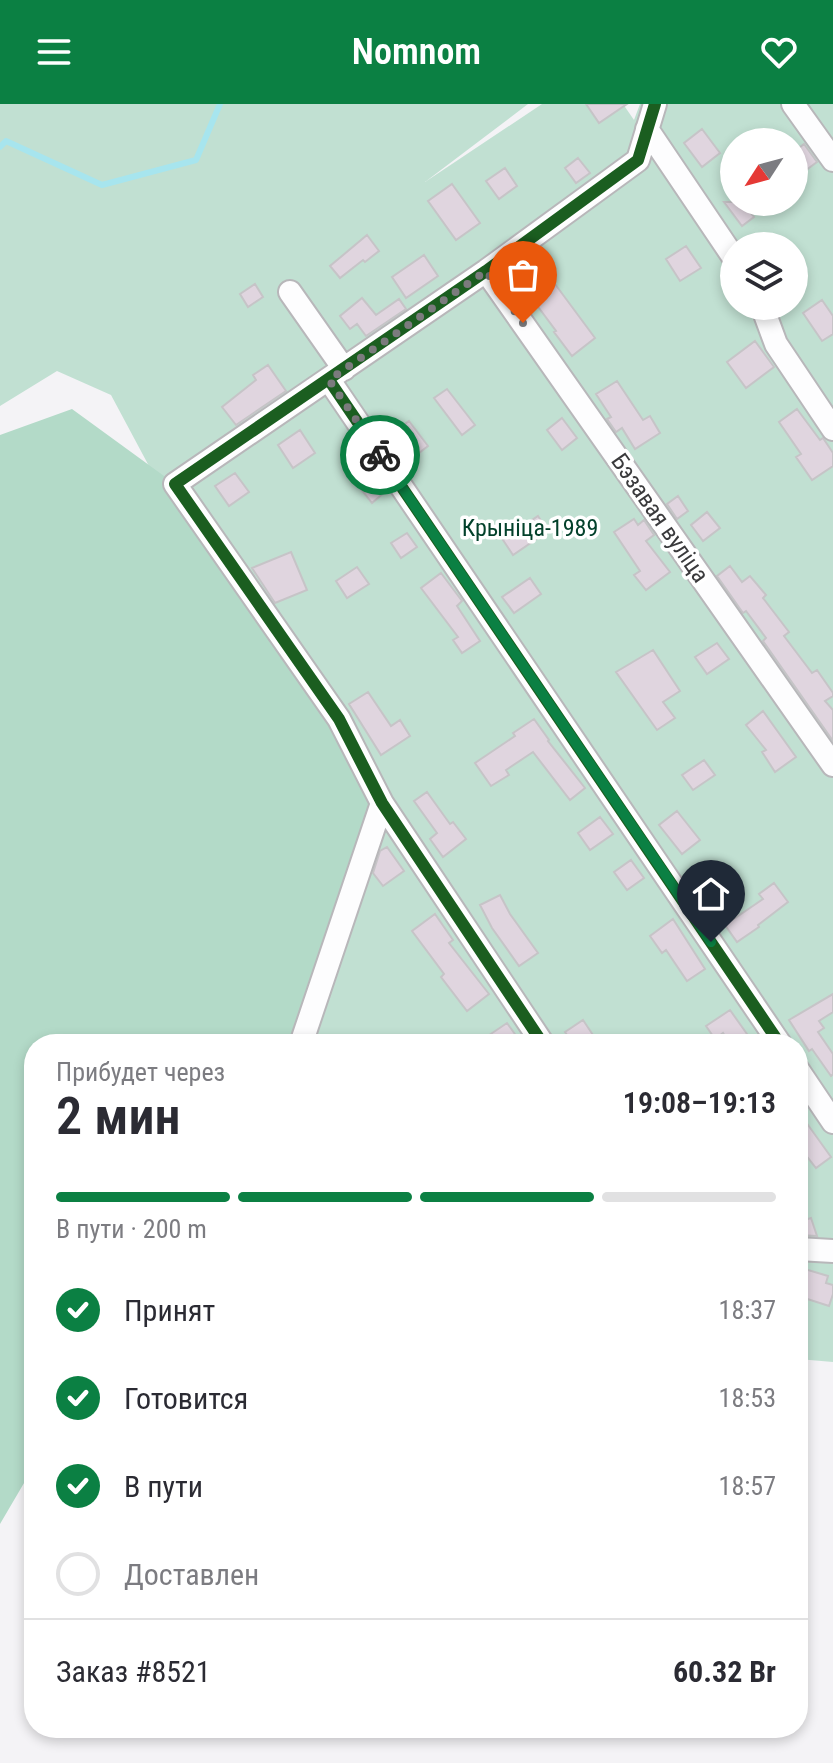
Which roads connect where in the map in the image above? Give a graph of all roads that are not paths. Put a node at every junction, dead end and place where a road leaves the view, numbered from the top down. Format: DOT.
graph roads {
  1 [pos="655,104"];
  2 [pos="793,104"];
  3 [pos="647,129"];
  4 [pos="833,160"];
  5 [pos="720,237"];
  6 [pos="486,271"];
  7 [pos="290,292"];
  8 [pos="768,320"];
  9 [pos="774,320"];
  10 [pos="337,374"];
  11 [pos="833,404"];
  12 [pos="833,429"];
  13 [pos="833,765"];
  14 [pos="382,803"];
  15 [pos="304,1034"];
  16 [pos="536,1034"];
  17 [pos="773,1034"];
  18 [pos="808,1085"];
  19 [pos="833,1122"];
  20 [pos="808,1250"];
  21 [pos="833,1251"];
  1 -- 3 [label="street"];
  2 -- 4 [label="street"];
  3 -- 5 [label="street"];
  3 -- 6 [label="street"];
  6 -- 10 [label="street"];
  6 -- 13 [label="street, Бэзавая вуліца"];
  7 -- 10 [label="street"];
  8 -- 12 [label="street"];
  9 -- 11 [label="street"];
  10 -- 14 [label="street"];
  10 -- 17 [label="street"];
  14 -- 15 [label="street"];
  14 -- 16 [label="street"];
  18 -- 19 [label="street"];
  20 -- 21 [label="street"];
}
